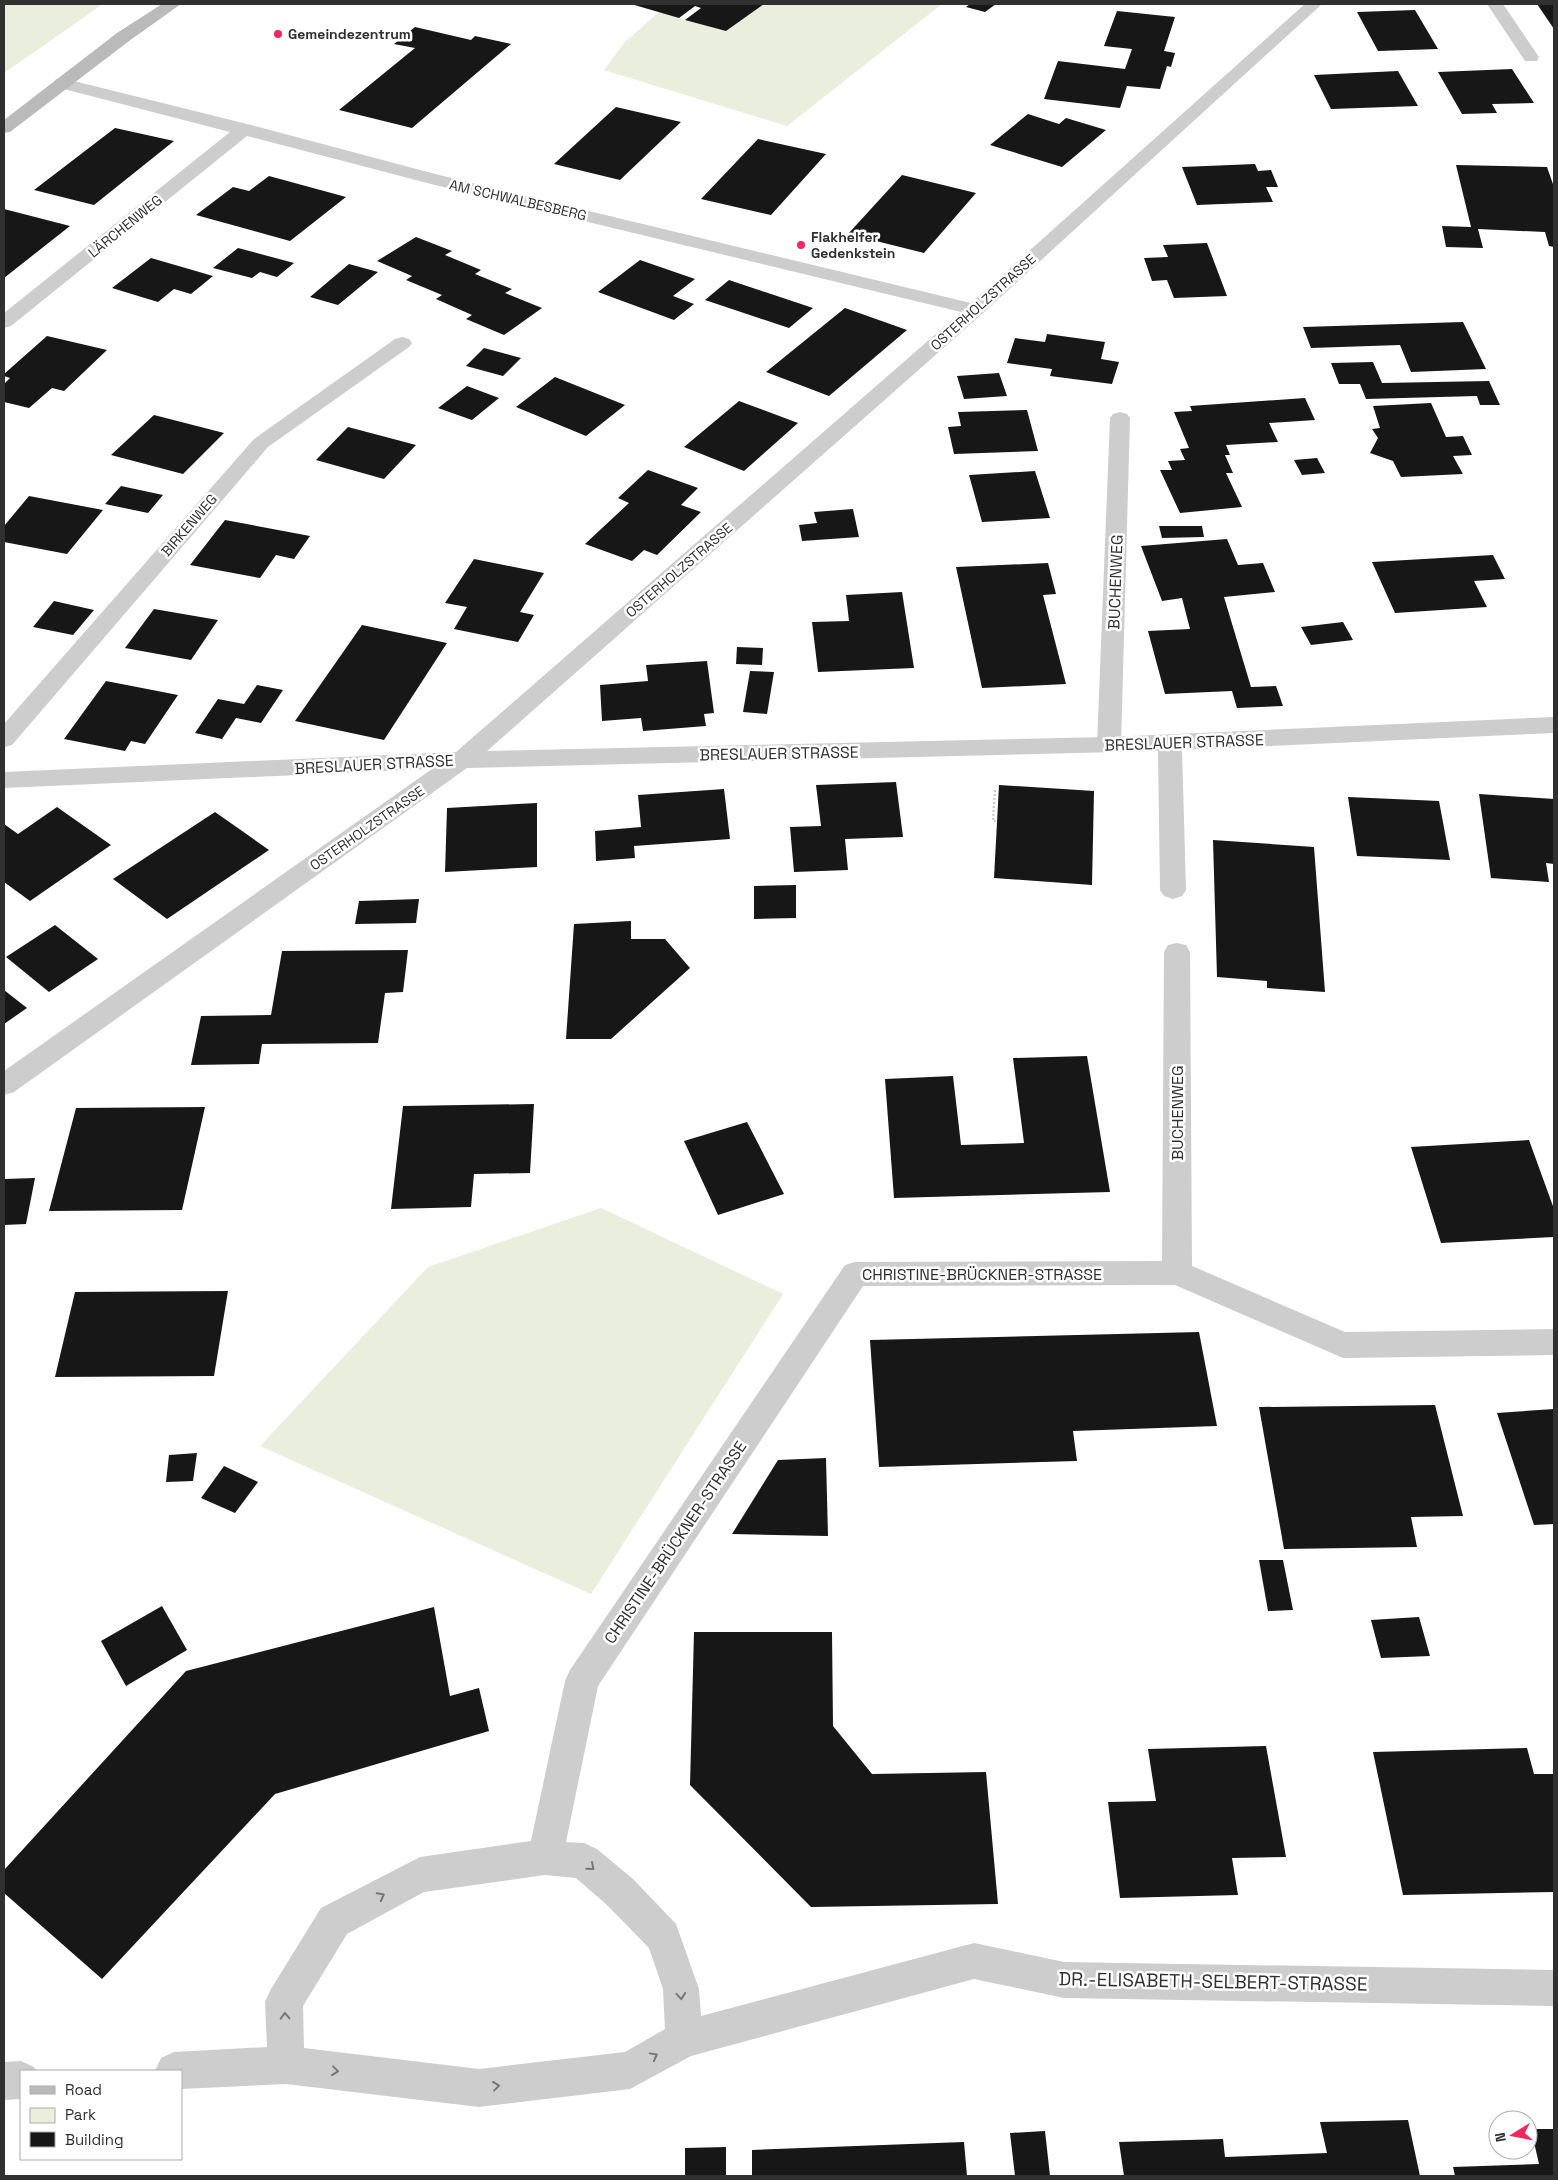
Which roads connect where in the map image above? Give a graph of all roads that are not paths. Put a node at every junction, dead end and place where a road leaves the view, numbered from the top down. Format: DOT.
graph roads {
  1 [pos="173,4"];
  2 [pos="1314,4"];
  3 [pos="1495,4"];
  4 [pos="1531,57"];
  5 [pos="62,83"];
  6 [pos="4,128"];
  7 [pos="245,129"];
  8 [pos="975,310"];
  9 [pos="4,322"];
  10 [pos="402,343"];
  11 [pos="1120,418"];
  12 [pos="1554,725"];
  13 [pos="4,739"];
  14 [pos="1170,742"];
  15 [pos="1109,745"];
  16 [pos="462,760"];
  17 [pos="4,780"];
  18 [pos="1173,890"];
  19 [pos="1177,952"];
  20 [pos="4,1085"];
  21 [pos="1177,1273"];
  22 [pos="1554,1342"];
  23 [pos="545,1857"];
  24 [pos="1554,1988"];
  25 [pos="684,2039"];
  26 [pos="286,2065"];
  27 [pos="182,2071"];
  28 [pos="20,2080"];
  29 [pos="4,2081"];
  1 -- 5 [label="street"];
  2 -- 8 [label="street, OSTERHOLZSTRASSE"];
  3 -- 4 [label="street"];
  5 -- 6 [label="street"];
  5 -- 7 [label="street, AM SCHWALBESBERG"];
  7 -- 8 [label="street, AM SCHWALBESBERG"];
  7 -- 9 [label="street, LÄRCHENWEG"];
  8 -- 16 [label="street, OSTERHOLZSTRASSE"];
  10 -- 13 [label="street, BIRKENWEG"];
  11 -- 15 [label="street, BUCHENWEG"];
  12 -- 14 [label="street, BRESLAUER STRASSE"];
  14 -- 15 [label="street, BRESLAUER STRASSE"];
  14 -- 18 [label="street"];
  15 -- 16 [label="street, BRESLAUER STRASSE"];
  16 -- 17 [label="street, BRESLAUER STRASSE"];
  16 -- 20 [label="street, OSTERHOLZSTRASSE"];
  19 -- 21 [label="street, BUCHENWEG"];
  21 -- 22 [label="street, CHRISTINE-BRÜCKNER-STRASSE"];
  21 -- 23 [label="street, CHRISTINE-BRÜCKNER-STRASSE"];
  23 -- 25 [label="street, one-way"];
  26 -- 23 [label="street, one-way"];
  24 -- 25 [label="street, DR.-ELISABETH-SELBERT-STRASSE"];
  26 -- 25 [label="street, DR.-ELISABETH-SELBERT-STRASSE, one-way"];
  26 -- 27 [label="street, DR.-ELISABETH-SELBERT-STRASSE"];
  28 -- 29 [label="street"];
}
